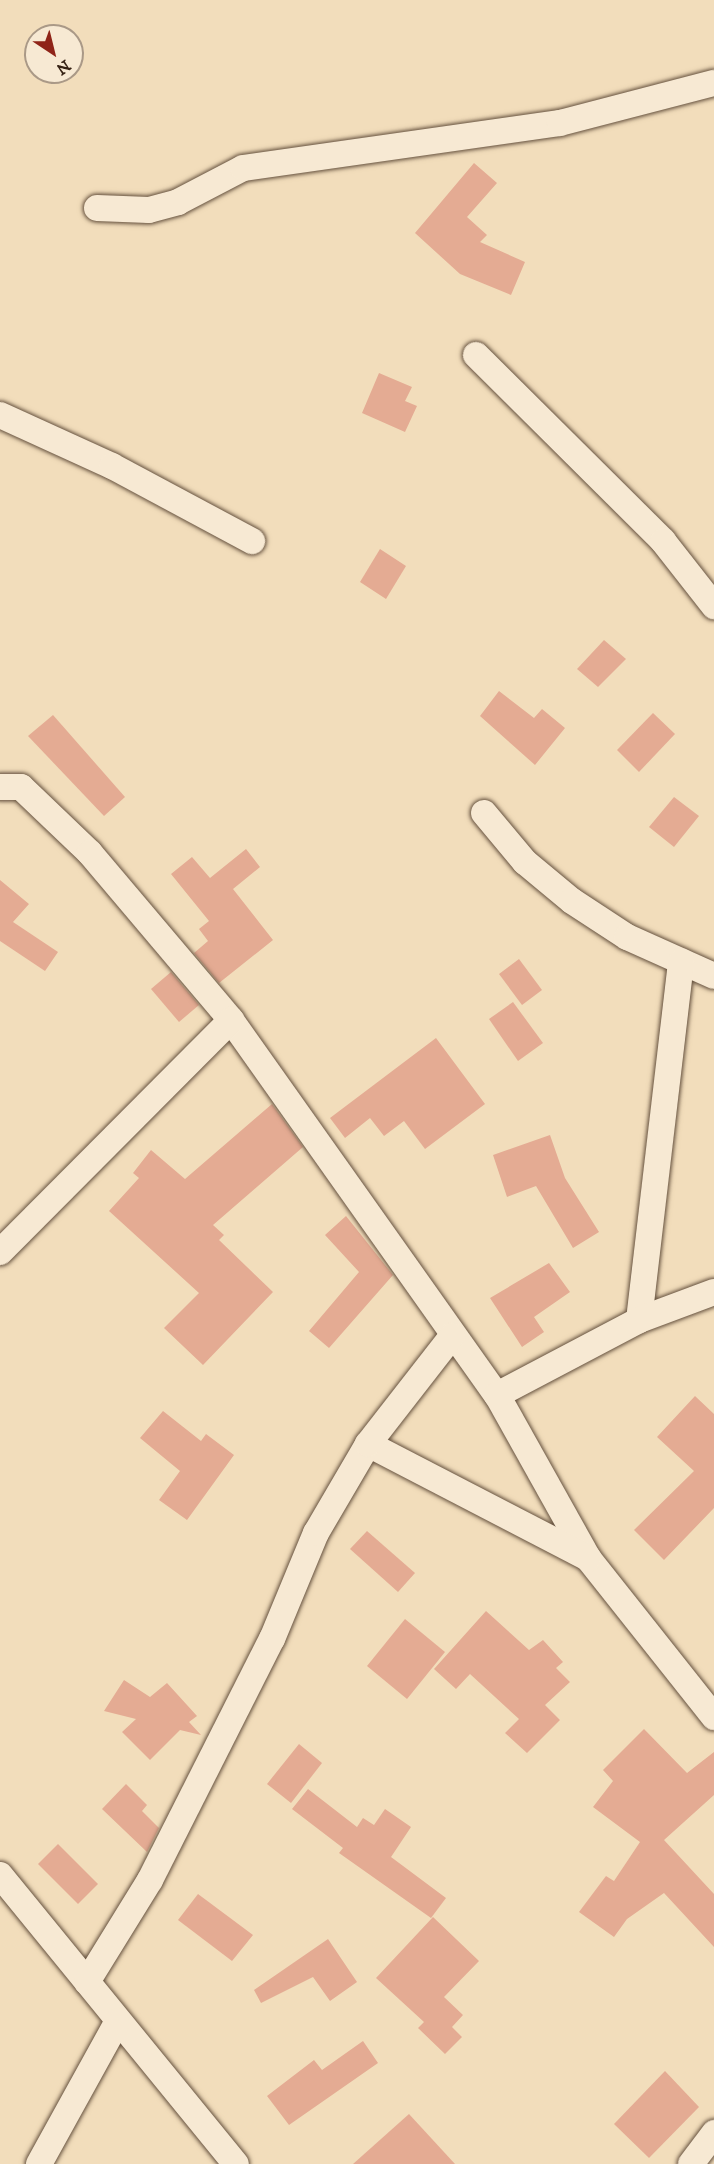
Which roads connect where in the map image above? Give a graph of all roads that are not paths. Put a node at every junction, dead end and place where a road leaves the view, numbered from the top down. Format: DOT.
graph roads {
  1 [pos="714,83"];
  2 [pos="97,208"];
  3 [pos="476,355"];
  4 [pos="0,415"];
  5 [pos="252,541"];
  6 [pos="714,606"];
  7 [pos="0,787"];
  8 [pos="484,813"];
  9 [pos="681,961"];
  10 [pos="714,976"];
  11 [pos="231,1020"];
  12 [pos="0,1252"];
  13 [pos="714,1292"];
  14 [pos="639,1320"];
  15 [pos="452,1336"];
  16 [pos="497,1395"];
  17 [pos="368,1444"];
  18 [pos="588,1558"];
  19 [pos="714,1718"];
  20 [pos="0,1875"];
  21 [pos="87,1982"];
  22 [pos="118,2021"];
  23 [pos="714,2133"];
  24 [pos="39,2164"];
  25 [pos="236,2164"];
  26 [pos="691,2164"];
  1 -- 2 [label="street"];
  3 -- 6 [label="street"];
  4 -- 5 [label="street"];
  7 -- 11 [label="street"];
  8 -- 9 [label="street"];
  9 -- 10 [label="street"];
  9 -- 14 [label="street"];
  11 -- 12 [label="street"];
  11 -- 15 [label="street"];
  13 -- 14 [label="street"];
  14 -- 16 [label="street"];
  15 -- 16 [label="street"];
  15 -- 17 [label="street"];
  16 -- 18 [label="street"];
  17 -- 18 [label="street"];
  17 -- 21 [label="street"];
  18 -- 19 [label="street"];
  20 -- 21 [label="street"];
  21 -- 22 [label="street"];
  22 -- 24 [label="street"];
  22 -- 25 [label="street"];
  23 -- 26 [label="street"];
}
